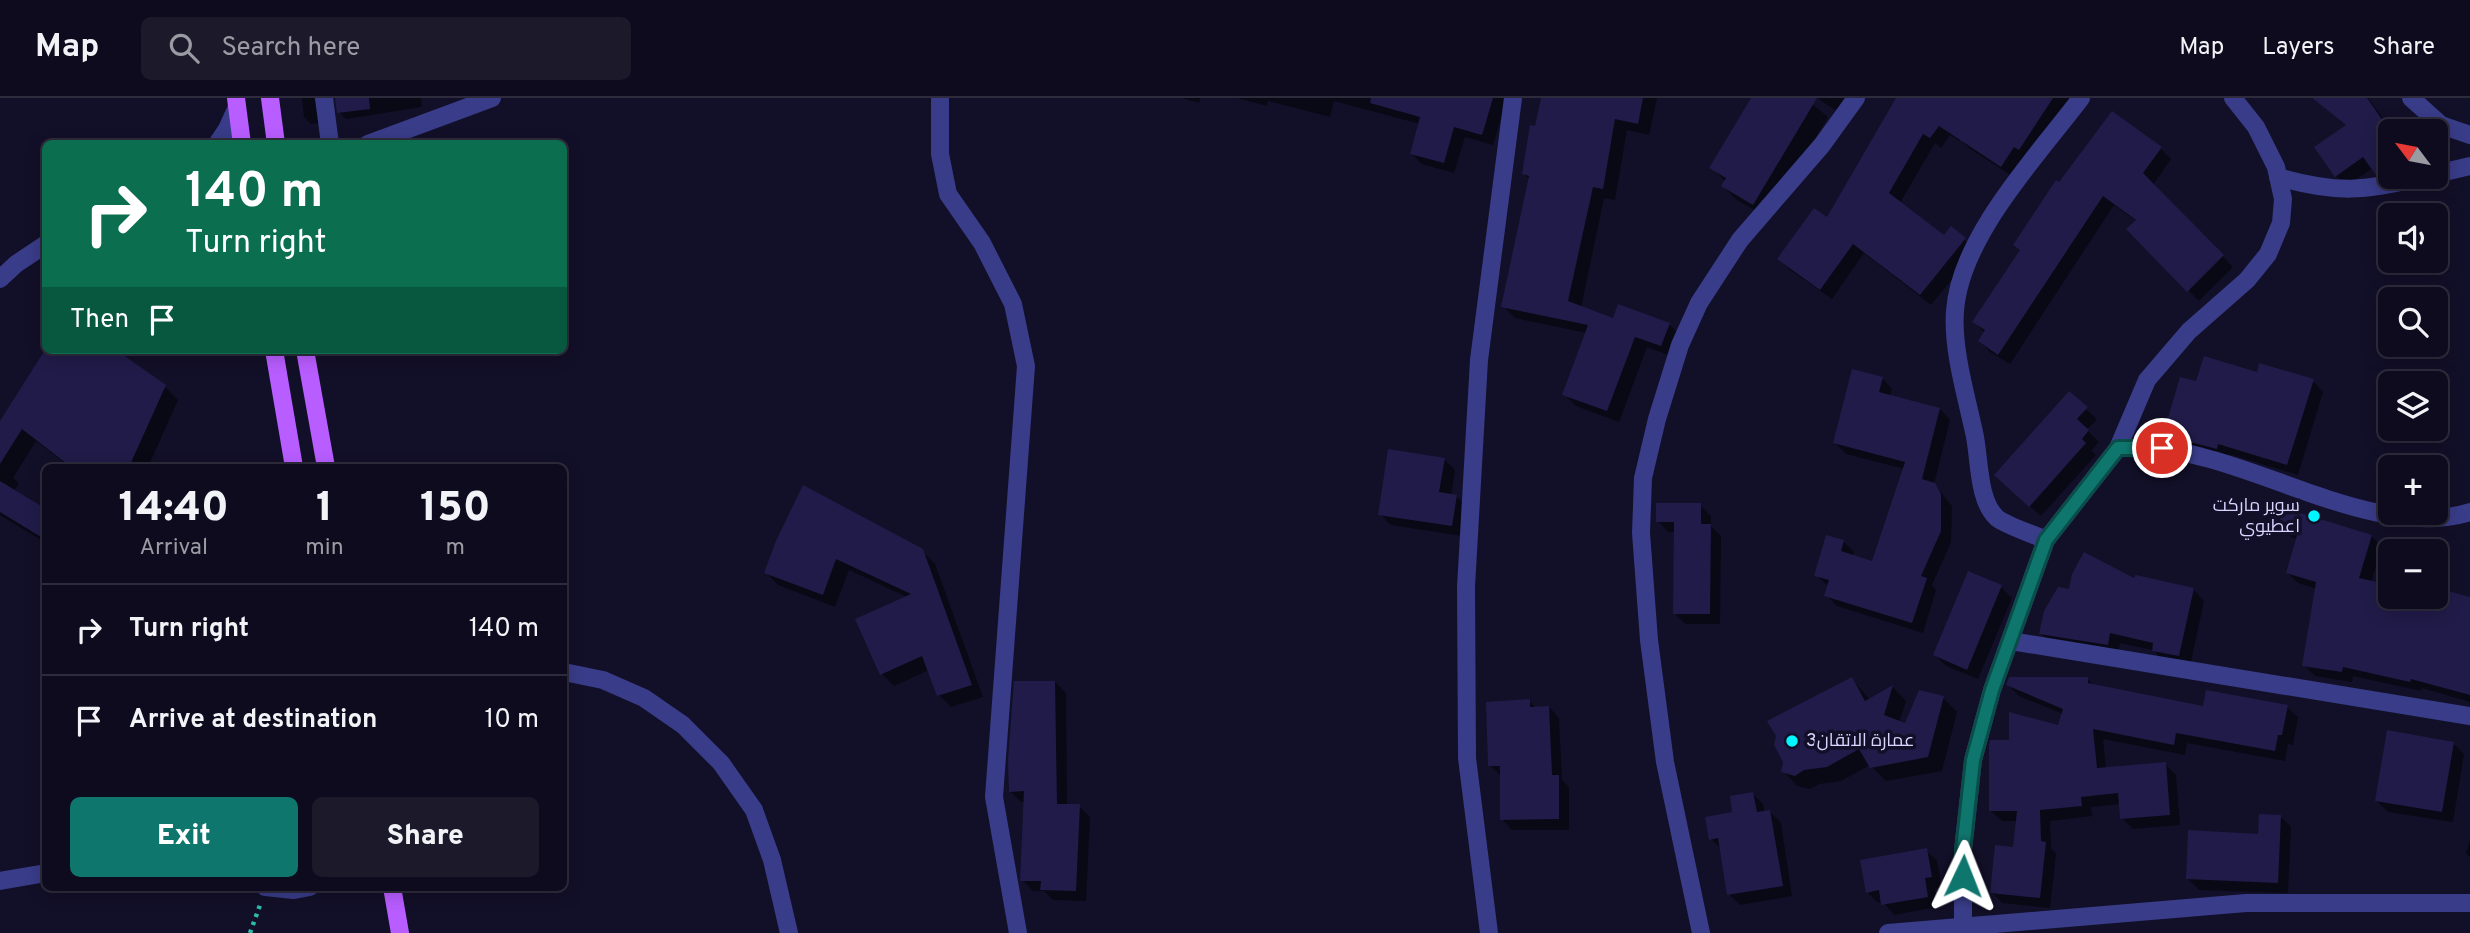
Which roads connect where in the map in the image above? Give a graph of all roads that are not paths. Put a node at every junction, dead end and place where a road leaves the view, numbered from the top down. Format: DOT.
graph roads {
  1 [pos="270,98"];
  2 [pos="324,98"];
  3 [pos="492,98"];
  4 [pos="940,98"];
  5 [pos="1513,98"];
  6 [pos="1856,98"];
  7 [pos="2081,98"];
  8 [pos="2233,98"];
  9 [pos="2411,98"];
  10 [pos="236,103"];
  11 [pos="454,105"];
  12 [pos="2470,135"];
  13 [pos="220,140"];
  14 [pos="241,140"];
  15 [pos="275,140"];
  16 [pos="330,140"];
  17 [pos="378,140"];
  18 [pos="2470,166"];
  19 [pos="2448,171"];
  20 [pos="2278,177"];
  21 [pos="2378,187"];
  22 [pos="42,247"];
  23 [pos="0,279"];
  24 [pos="275,354"];
  25 [pos="306,354"];
  26 [pos="2118,448"];
  27 [pos="293,464"];
  28 [pos="325,464"];
  29 [pos="2470,512"];
  30 [pos="2046,540"];
  31 [pos="2011,640"];
  32 [pos="567,673"];
  33 [pos="2470,716"];
  34 [pos="42,874"];
  35 [pos="0,881"];
  36 [pos="393,891"];
  37 [pos="2470,903"];
  38 [pos="1963,927"];
  39 [pos="400,933"];
  40 [pos="789,933"];
  41 [pos="1018,933"];
  42 [pos="1489,933"];
  43 [pos="1701,933"];
  44 [pos="1888,933"];
  1 -- 15 [label="main road"];
  2 -- 16 [label="street"];
  3 -- 11 [label="street"];
  4 -- 41 [label="street"];
  5 -- 42 [label="street"];
  6 -- 43 [label="street"];
  7 -- 30 [label="street"];
  8 -- 20 [label="street"];
  9 -- 12 [label="street"];
  10 -- 13 [label="street"];
  10 -- 14 [label="main road"];
  11 -- 17 [label="street"];
  18 -- 19 [label="street"];
  20 -- 21 [label="street"];
  20 -- 26 [label="street"];
  22 -- 23 [label="street"];
  24 -- 27 [label="main road"];
  25 -- 28 [label="main road"];
  26 -- 29 [label="street"];
  26 -- 30 [label="street"];
  30 -- 31 [label="street"];
  31 -- 33 [label="street"];
  31 -- 38 [label="street"];
  32 -- 40 [label="street"];
  34 -- 35 [label="street"];
  36 -- 39 [label="main road"];
  37 -- 38 [label="street"];
  38 -- 44 [label="street"];
}
